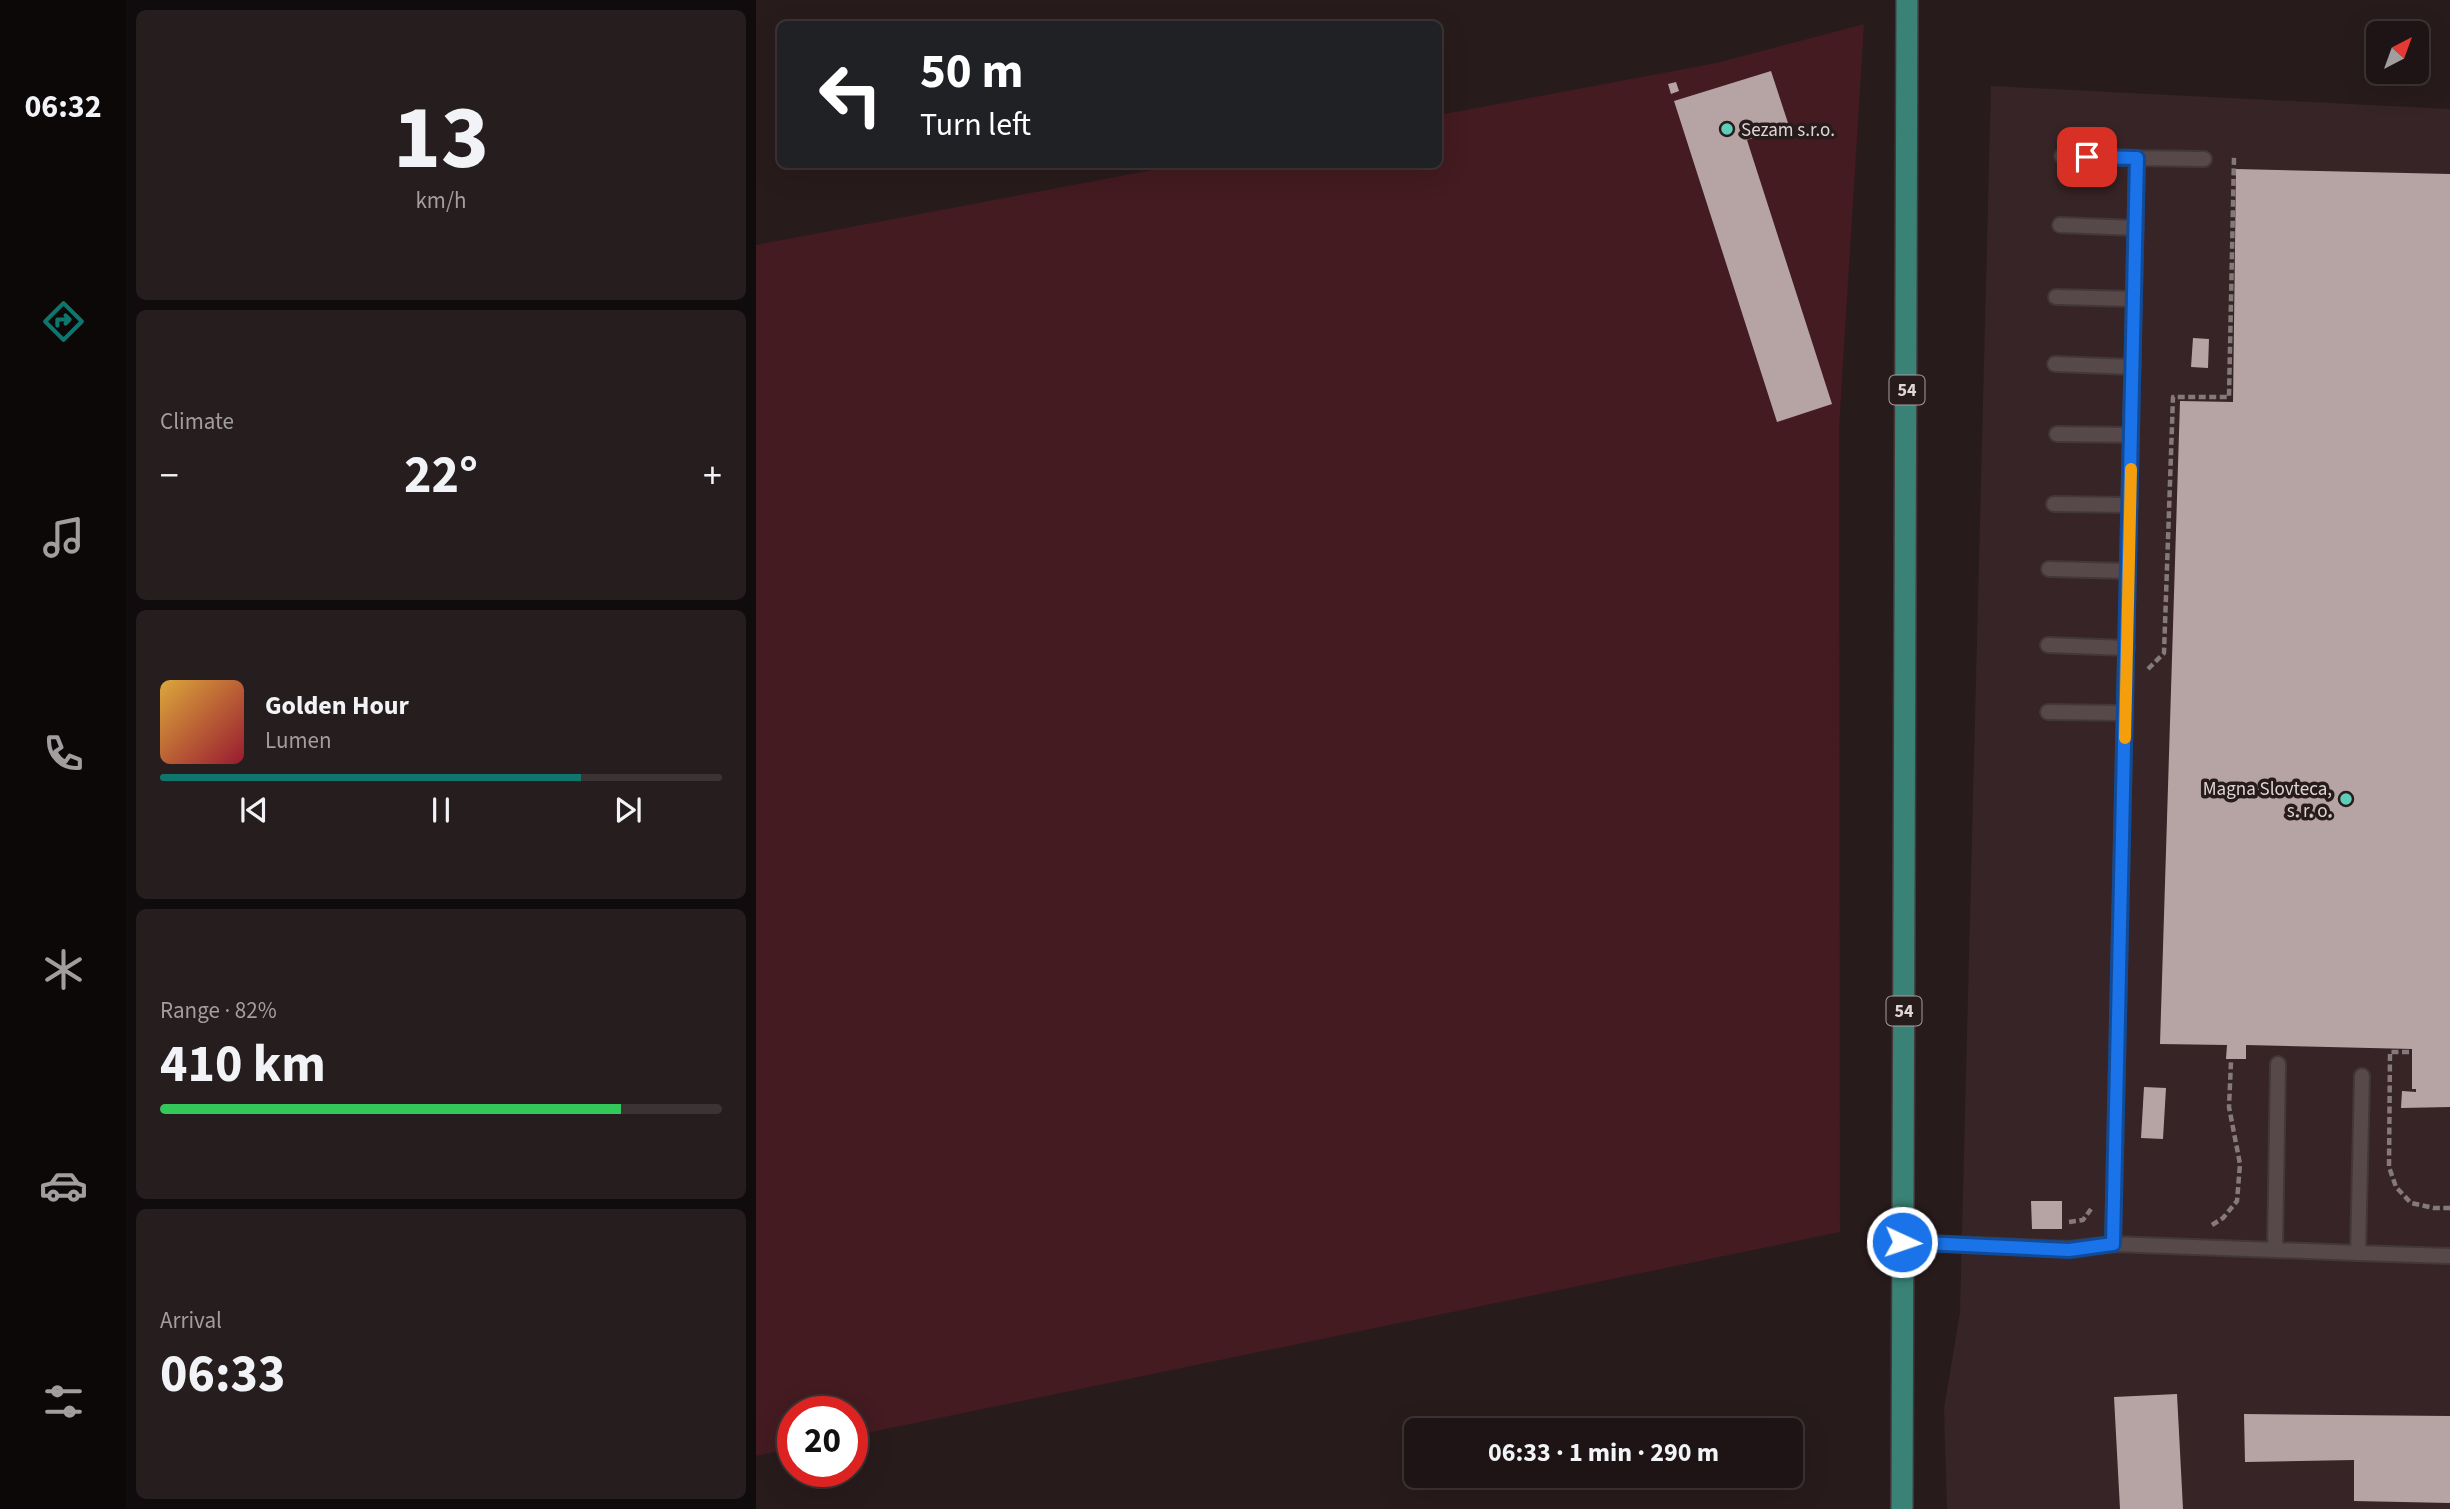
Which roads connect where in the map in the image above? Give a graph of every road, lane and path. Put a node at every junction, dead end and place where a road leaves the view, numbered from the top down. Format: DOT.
graph roads {
  1 [pos="1907,0"];
  2 [pos="2062,156"];
  3 [pos="2234,157"];
  4 [pos="2137,158"];
  5 [pos="2204,159"];
  6 [pos="2060,225"];
  7 [pos="2136,228"];
  8 [pos="2056,297"];
  9 [pos="2134,299"];
  10 [pos="2055,364"];
  11 [pos="2133,367"];
  12 [pos="2057,433"];
  13 [pos="2131,435"];
  14 [pos="2054,504"];
  15 [pos="2130,505"];
  16 [pos="2049,569"];
  17 [pos="2128,571"];
  18 [pos="2048,645"];
  19 [pos="2127,648"];
  20 [pos="2141,676"];
  21 [pos="2048,712"];
  22 [pos="2125,713"];
  23 [pos="2409,1052"];
  24 [pos="2231,1062"];
  25 [pos="2278,1064"];
  26 [pos="2362,1076"];
  27 [pos="2115,1187"];
  28 [pos="2450,1208"];
  29 [pos="2069,1222"];
  30 [pos="2208,1226"];
  31 [pos="1902,1242"];
  32 [pos="2113,1244"];
  33 [pos="2274,1250"];
  34 [pos="2358,1253"];
  35 [pos="2450,1256"];
  36 [pos="1902,1509"];
  1 -- 31 [label="main road, 54"];
  2 -- 4 [label="lane"];
  3 -- 20 [label="path"];
  4 -- 5 [label="lane"];
  4 -- 7 [label="lane"];
  6 -- 7 [label="lane"];
  7 -- 9 [label="lane"];
  8 -- 9 [label="lane"];
  9 -- 11 [label="lane"];
  10 -- 11 [label="lane"];
  11 -- 13 [label="lane"];
  12 -- 13 [label="lane"];
  13 -- 15 [label="lane"];
  14 -- 15 [label="lane"];
  15 -- 17 [label="lane"];
  16 -- 17 [label="lane"];
  17 -- 19 [label="lane"];
  18 -- 19 [label="lane"];
  19 -- 22 [label="lane"];
  21 -- 22 [label="lane"];
  22 -- 27 [label="lane"];
  23 -- 28 [label="path"];
  24 -- 30 [label="path"];
  25 -- 33 [label="lane"];
  26 -- 34 [label="lane"];
  27 -- 29 [label="path"];
  27 -- 32 [label="lane"];
  31 -- 32 [label="lane"];
  31 -- 36 [label="main road, 54"];
  32 -- 33 [label="lane"];
  33 -- 34 [label="lane"];
  34 -- 35 [label="lane"];
}
